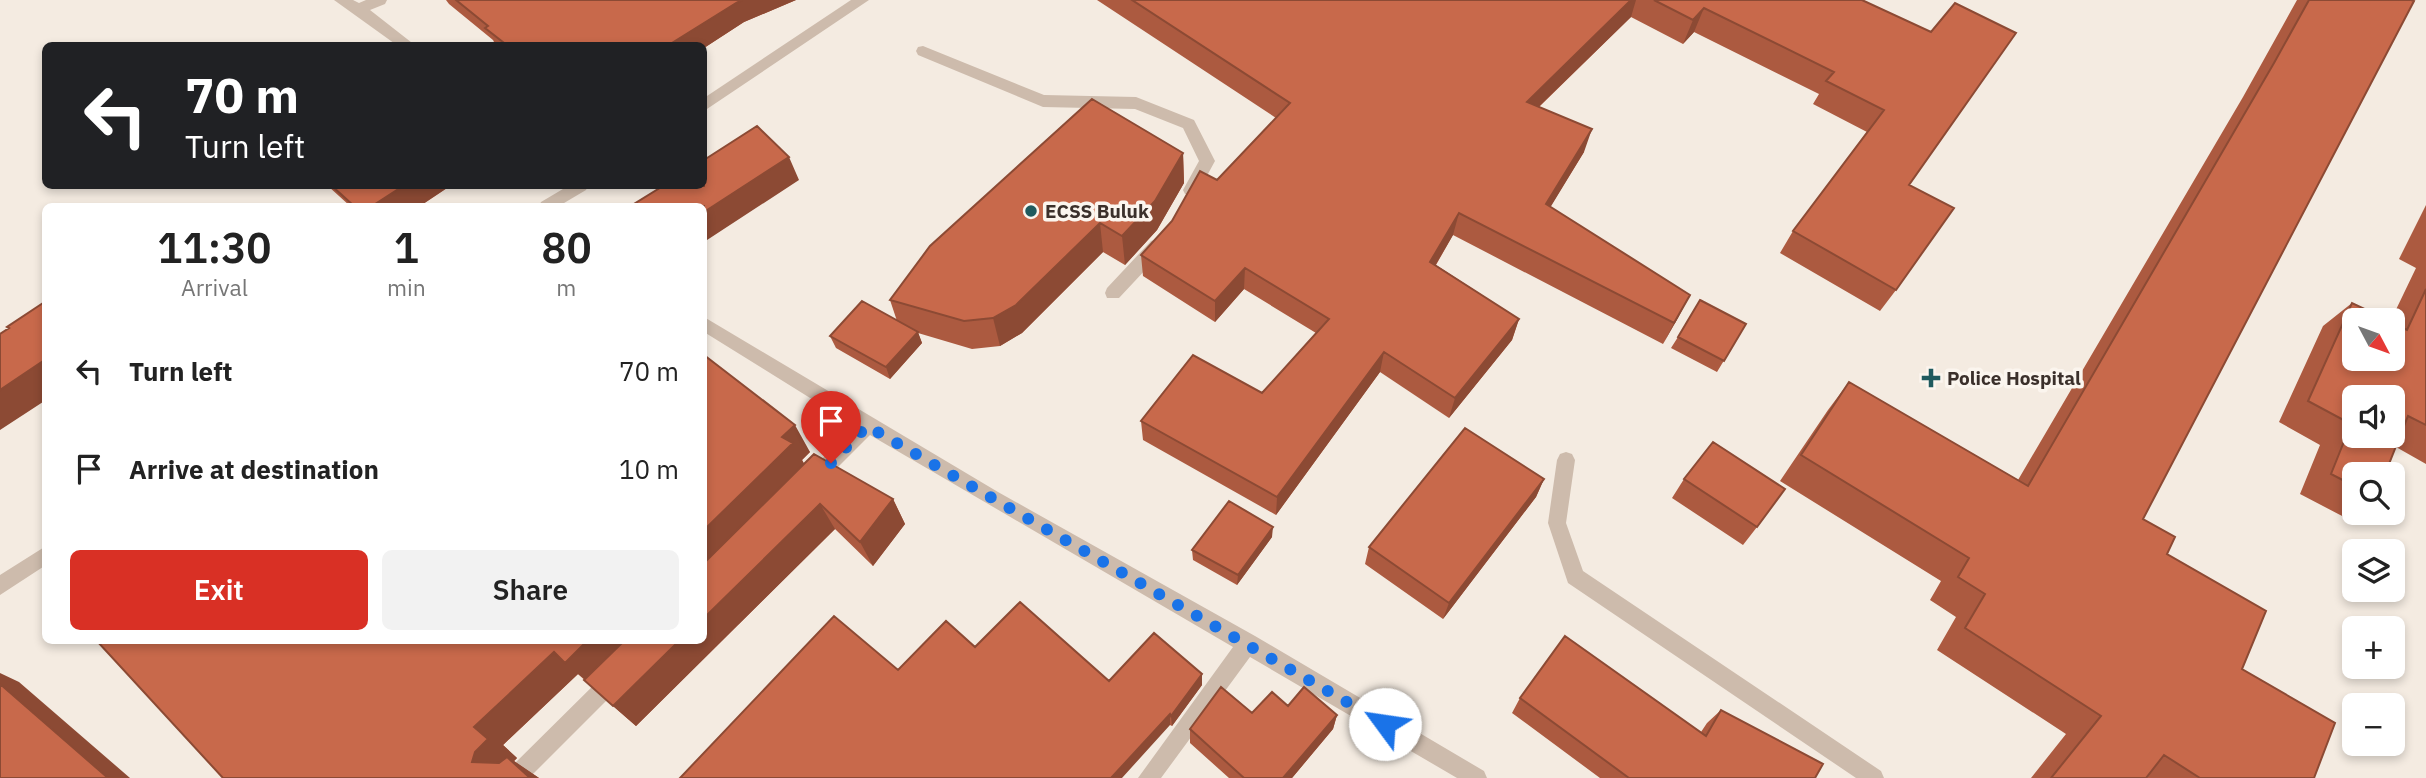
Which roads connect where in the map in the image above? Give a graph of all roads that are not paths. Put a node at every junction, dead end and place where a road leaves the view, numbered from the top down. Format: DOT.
graph roads {
  1 [pos="341,0"];
  2 [pos="380,0"];
  3 [pos="862,0"];
  4 [pos="358,9"];
  5 [pos="403,42"];
  6 [pos="923,51"];
  7 [pos="707,102"];
  8 [pos="575,189"];
  9 [pos="552,203"];
  10 [pos="1183,205"];
  11 [pos="1165,237"];
  12 [pos="1113,293"];
  13 [pos="707,326"];
  14 [pos="867,426"];
  15 [pos="1566,460"];
  16 [pos="800,494"];
  17 [pos="42,557"];
  18 [pos="0,586"];
  19 [pos="1248,643"];
  20 [pos="632,660"];
  21 [pos="514,778"];
  22 [pos="1148,778"];
  23 [pos="1477,778"];
  24 [pos="1874,778"];
  1 -- 4 [label="street"];
  2 -- 4 [label="street"];
  3 -- 7 [label="street"];
  4 -- 5 [label="street"];
  6 -- 10 [label="street"];
  8 -- 9 [label="street"];
  11 -- 12 [label="street"];
  13 -- 14 [label="street"];
  14 -- 16 [label="street"];
  14 -- 19 [label="street"];
  15 -- 24 [label="street"];
  17 -- 18 [label="street"];
  19 -- 22 [label="street"];
  19 -- 23 [label="street"];
  20 -- 21 [label="street"];
}
